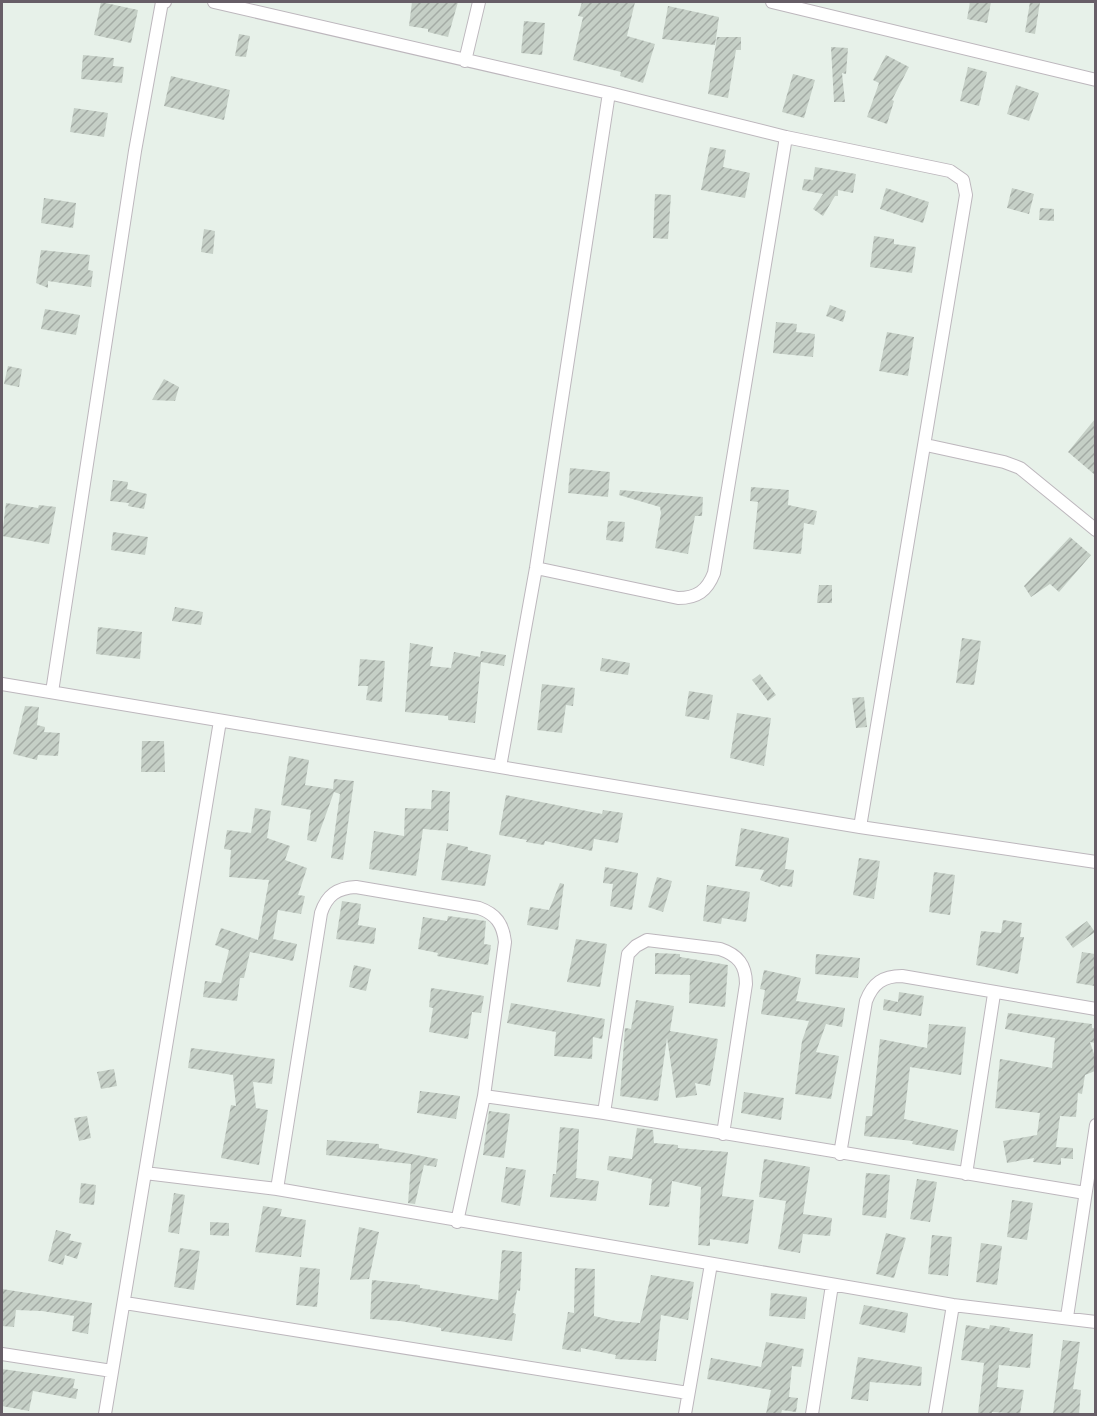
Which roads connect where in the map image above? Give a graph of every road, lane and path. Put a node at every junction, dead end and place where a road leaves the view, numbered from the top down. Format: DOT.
graph roads {
  1 [pos="165,2"];
  2 [pos="214,2"];
  3 [pos="479,2"];
  4 [pos="772,2"];
  5 [pos="465,61"];
  6 [pos="1095,80"];
  7 [pos="609,93"];
  8 [pos="786,137"];
  9 [pos="926,445"];
  10 [pos="1095,531"];
  11 [pos="536,568"];
  12 [pos="2,684"];
  13 [pos="52,692"];
  14 [pos="220,722"];
  15 [pos="500,768"];
  16 [pos="860,827"];
  17 [pos="1095,862"];
  18 [pos="994,994"];
  19 [pos="1095,1009"];
  20 [pos="484,1096"];
  21 [pos="604,1113"];
  22 [pos="1095,1125"];
  23 [pos="723,1134"];
  24 [pos="840,1154"];
  25 [pos="146,1173"];
  26 [pos="966,1174"];
  27 [pos="277,1189"];
  28 [pos="1084,1193"];
  29 [pos="457,1222"];
  30 [pos="711,1264"];
  31 [pos="832,1285"];
  32 [pos="125,1303"];
  33 [pos="953,1305"];
  34 [pos="1067,1317"];
  35 [pos="1095,1322"];
  36 [pos="2,1354"];
  37 [pos="112,1371"];
  38 [pos="688,1393"];
  39 [pos="105,1414"];
  40 [pos="685,1414"];
  41 [pos="812,1414"];
  42 [pos="935,1414"];
  1 -- 13 [label="street"];
  2 -- 5 [label="street"];
  3 -- 5 [label="street"];
  4 -- 6 [label="street"];
  5 -- 7 [label="street"];
  7 -- 8 [label="street"];
  7 -- 11 [label="street"];
  8 -- 9 [label="street"];
  8 -- 11 [label="street"];
  9 -- 10 [label="street"];
  9 -- 16 [label="street"];
  11 -- 15 [label="street"];
  12 -- 13 [label="street"];
  13 -- 14 [label="street"];
  14 -- 15 [label="street"];
  14 -- 25 [label="street"];
  15 -- 16 [label="street"];
  16 -- 17 [label="street"];
  18 -- 19 [label="street"];
  18 -- 24 [label="street"];
  18 -- 26 [label="street"];
  20 -- 21 [label="street"];
  20 -- 27 [label="street"];
  20 -- 29 [label="street"];
  21 -- 23 [label="street"];
  21 -- 23 [label="street"];
  22 -- 28 [label="street"];
  23 -- 24 [label="street"];
  24 -- 26 [label="street"];
  25 -- 27 [label="street"];
  25 -- 32 [label="street"];
  26 -- 28 [label="street"];
  27 -- 29 [label="street"];
  28 -- 34 [label="street"];
  29 -- 30 [label="street"];
  30 -- 31 [label="street"];
  30 -- 38 [label="street"];
  31 -- 33 [label="street"];
  31 -- 41 [label="street"];
  32 -- 37 [label="street"];
  32 -- 38 [label="street"];
  33 -- 34 [label="street"];
  33 -- 42 [label="street"];
  34 -- 35 [label="street"];
  36 -- 37 [label="street"];
  37 -- 39 [label="street"];
  38 -- 40 [label="street"];
}
